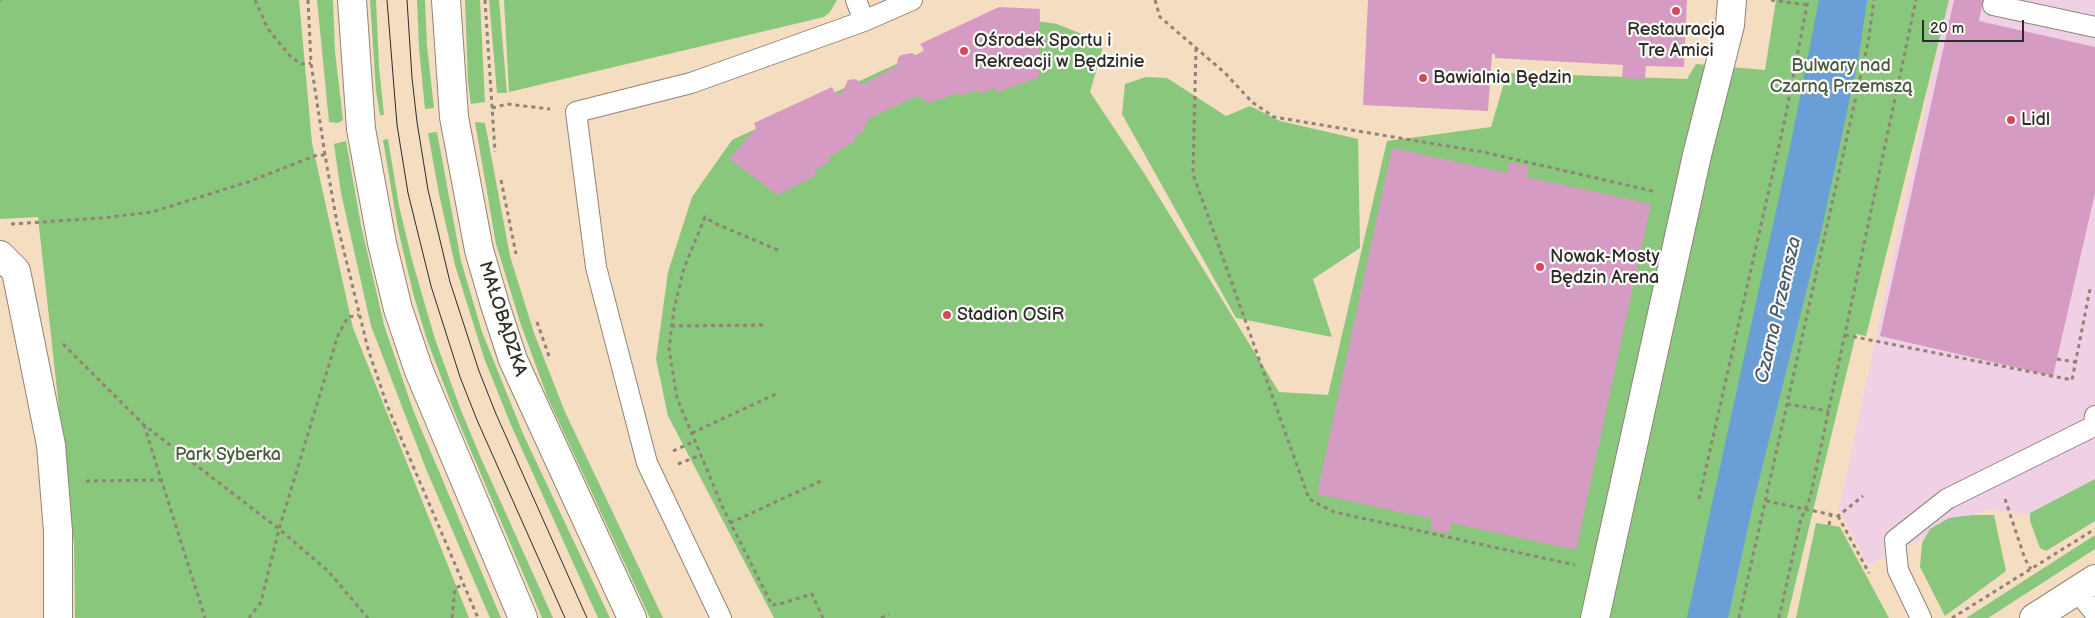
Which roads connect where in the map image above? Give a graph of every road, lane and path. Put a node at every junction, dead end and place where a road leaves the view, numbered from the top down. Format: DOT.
graph roads {
  1 [pos="255,0"];
  2 [pos="352,0"];
  3 [pos="446,0"];
  4 [pos="485,0"];
  5 [pos="856,0"];
  6 [pos="912,0"];
  7 [pos="1155,0"];
  8 [pos="1732,0"];
  9 [pos="1771,0"];
  10 [pos="1808,0"];
  11 [pos="1874,0"];
  12 [pos="1916,0"];
  13 [pos="1993,4"];
  14 [pos="1807,5"];
  15 [pos="864,21"];
  16 [pos="2095,27"];
  17 [pos="1196,48"];
  18 [pos="311,63"];
  19 [pos="492,108"];
  20 [pos="576,112"];
  21 [pos="325,155"];
  22 [pos="497,161"];
  23 [pos="499,171"];
  24 [pos="1659,193"];
  25 [pos="22,223"];
  26 [pos="778,250"];
  27 [pos="0,256"];
  28 [pos="517,259"];
  29 [pos="2090,289"];
  30 [pos="359,315"];
  31 [pos="534,316"];
  32 [pos="763,324"];
  33 [pos="671,326"];
  34 [pos="27,327"];
  35 [pos="1845,335"];
  36 [pos="2057,359"];
  37 [pos="551,362"];
  38 [pos="2075,362"];
  39 [pos="778,392"];
  40 [pos="1787,404"];
  41 [pos="1829,412"];
  42 [pos="2095,416"];
  43 [pos="144,425"];
  44 [pos="692,433"];
  45 [pos="695,441"];
  46 [pos="672,452"];
  47 [pos="701,455"];
  48 [pos="670,468"];
  49 [pos="1994,477"];
  50 [pos="160,480"];
  51 [pos="823,480"];
  52 [pos="54,482"];
  53 [pos="1863,496"];
  54 [pos="1699,498"];
  55 [pos="1766,501"];
  56 [pos="1806,509"];
  57 [pos="1831,514"];
  58 [pos="1838,516"];
  59 [pos="730,523"];
  60 [pos="1829,525"];
  61 [pos="279,529"];
  62 [pos="2095,529"];
  63 [pos="1578,565"];
  64 [pos="2031,569"];
  65 [pos="1870,575"];
  66 [pos="464,585"];
  67 [pos="2086,585"];
  68 [pos="889,614"];
  69 [pos="2095,614"];
  70 [pos="58,618"];
  71 [pos="205,618"];
  72 [pos="249,618"];
  73 [pos="368,618"];
  74 [pos="452,618"];
  75 [pos="523,618"];
  76 [pos="632,618"];
  77 [pos="721,618"];
  78 [pos="823,618"];
  79 [pos="881,618"];
  80 [pos="1595,618"];
  81 [pos="1740,618"];
  82 [pos="1779,618"];
  83 [pos="1921,618"];
  84 [pos="1952,618"];
  85 [pos="2034,618"];
  1 -- 18 [label="path"];
  2 -- 75 [label="street"];
  3 -- 76 [label="street, MAŁOBĄDZKA"];
  4 -- 19 [label="path"];
  5 -- 15 [label="lane"];
  6 -- 15 [label="lane"];
  7 -- 17 [label="path"];
  8 -- 80 [label="street"];
  9 -- 14 [label="path"];
  10 -- 14 [label="path"];
  11 -- 40 [label="path"];
  12 -- 35 [label="path"];
  13 -- 16 [label="lane"];
  14 -- 54 [label="path"];
  15 -- 20 [label="lane"];
  17 -- 24 [label="path"];
  17 -- 63 [label="path"];
  19 -- 20 [label="path"];
  19 -- 22 [label="path"];
  20 -- 77 [label="lane"];
  21 -- 25 [label="path"];
  23 -- 28 [label="path"];
  26 -- 33 [label="path"];
  27 -- 34 [label="street"];
  29 -- 38 [label="path"];
  30 -- 61 [label="path"];
  31 -- 37 [label="path"];
  32 -- 33 [label="path"];
  33 -- 44 [label="path"];
  34 -- 43 [label="path"];
  34 -- 52 [label="street"];
  35 -- 38 [label="path"];
  35 -- 41 [label="path"];
  36 -- 38 [label="path"];
  39 -- 44 [label="path"];
  40 -- 41 [label="path"];
  40 -- 55 [label="path"];
  41 -- 56 [label="path"];
  42 -- 49 [label="lane"];
  43 -- 50 [label="path"];
  43 -- 61 [label="path"];
  44 -- 45 [label="path"];
  45 -- 46 [label="path"];
  45 -- 47 [label="path"];
  47 -- 48 [label="path"];
  47 -- 59 [label="path"];
  49 -- 64 [label="path"];
  49 -- 83 [label="lane"];
  50 -- 52 [label="path"];
  50 -- 71 [label="path"];
  51 -- 59 [label="path"];
  52 -- 70 [label="street"];
  53 -- 58 [label="path"];
  55 -- 56 [label="path"];
  55 -- 81 [label="path"];
  56 -- 57 [label="path"];
  56 -- 82 [label="path"];
  57 -- 58 [label="path"];
  57 -- 60 [label="path"];
  58 -- 65 [label="path"];
  59 -- 78 [label="path"];
  61 -- 72 [label="path"];
  61 -- 73 [label="path"];
  62 -- 64 [label="path"];
  64 -- 84 [label="path"];
  66 -- 74 [label="path"];
  67 -- 69 [label="lane"];
  67 -- 85 [label="street"];
  68 -- 79 [label="path"];
}
